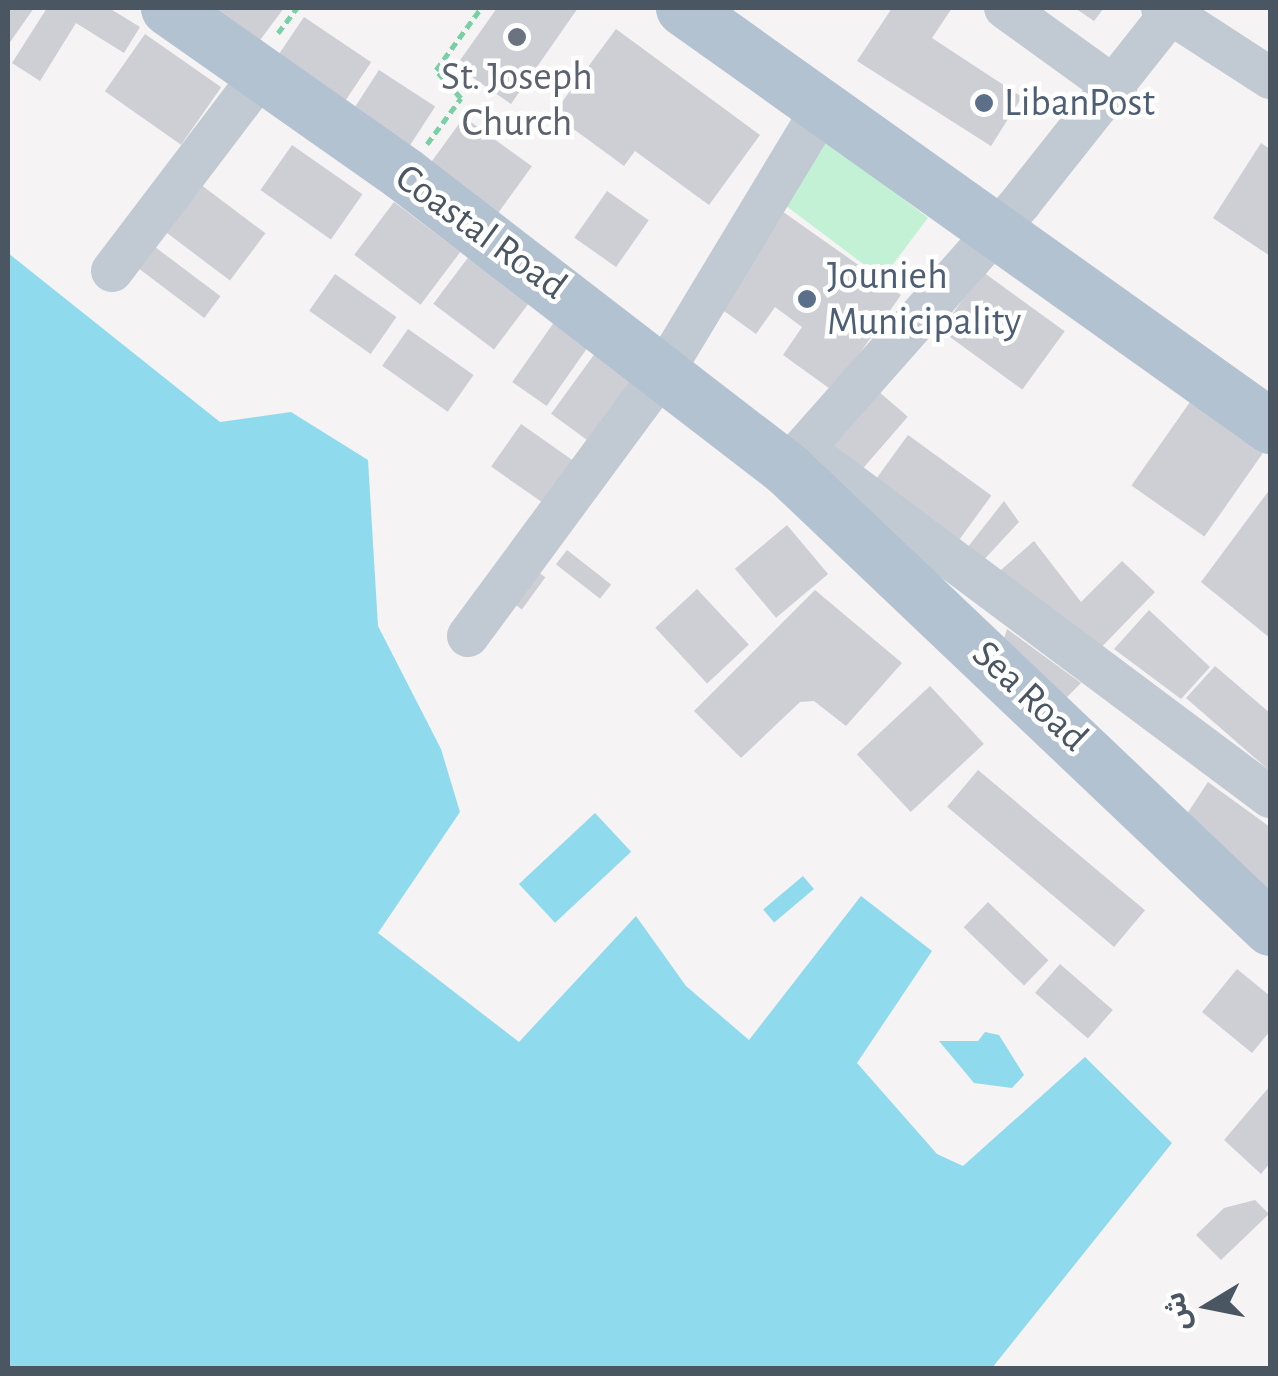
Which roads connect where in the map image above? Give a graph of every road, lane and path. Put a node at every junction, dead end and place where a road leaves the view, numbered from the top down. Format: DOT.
graph roads {
  1 [pos="168,8"];
  2 [pos="481,8"];
  3 [pos="683,8"];
  4 [pos="740,8"];
  5 [pos="1006,8"];
  6 [pos="1164,9"];
  7 [pos="260,76"];
  8 [pos="1270,78"];
  9 [pos="1108,82"];
  10 [pos="824,105"];
  11 [pos="404,174"];
  12 [pos="1007,205"];
  13 [pos="112,271"];
  14 [pos="665,369"];
  15 [pos="1270,382"];
  16 [pos="1270,426"];
  17 [pos="795,459"];
  18 [pos="468,636"];
  19 [pos="1270,797"];
  20 [pos="1270,928"];
  1 -- 7 [label="main road, Coastal Road"];
  2 -- 11 [label="path"];
  3 -- 10 [label="main road"];
  4 -- 12 [label="main road"];
  5 -- 9 [label="street"];
  6 -- 8 [label="street"];
  6 -- 9 [label="street"];
  7 -- 11 [label="main road, Coastal Road"];
  7 -- 13 [label="street"];
  9 -- 12 [label="street"];
  10 -- 12 [label="main road"];
  10 -- 14 [label="street"];
  11 -- 14 [label="main road, Coastal Road"];
  12 -- 15 [label="main road"];
  12 -- 16 [label="main road"];
  12 -- 17 [label="street"];
  14 -- 17 [label="main road, Coastal Road"];
  14 -- 18 [label="street"];
  17 -- 19 [label="street, Sea Road"];
  17 -- 20 [label="main road, Sea Road"];
}
